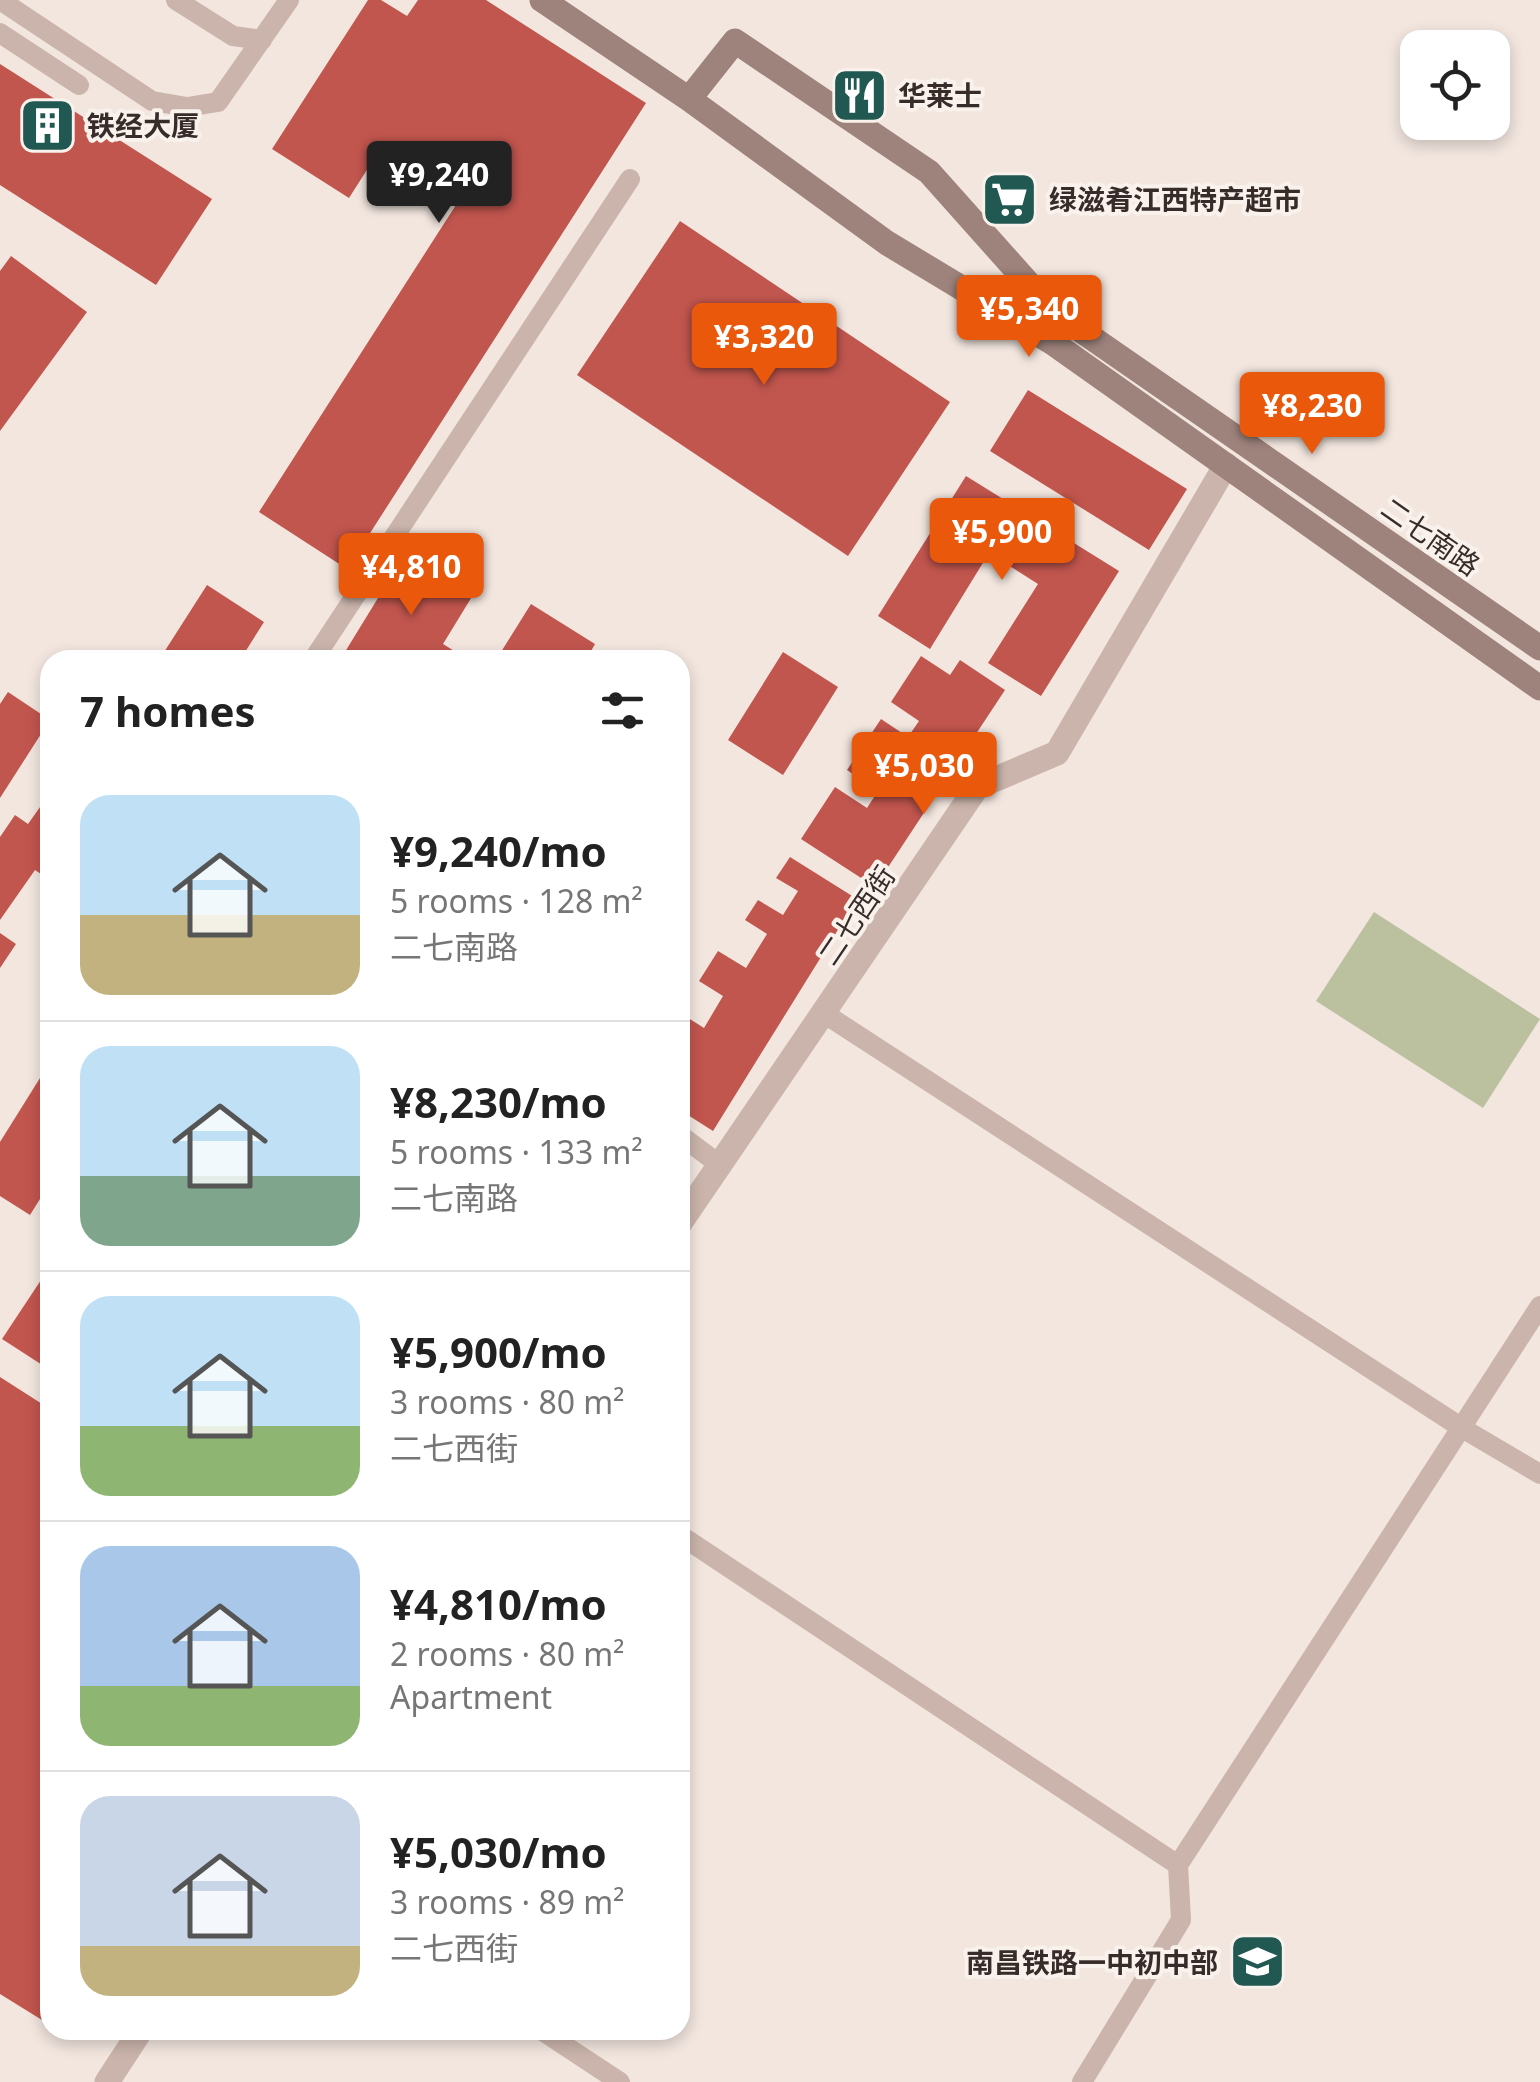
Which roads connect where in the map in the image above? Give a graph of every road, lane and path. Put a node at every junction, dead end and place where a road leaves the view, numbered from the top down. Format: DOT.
graph roads {
  1 [pos="0,0"];
  2 [pos="176,0"];
  3 [pos="290,0"];
  4 [pos="542,0"];
  5 [pos="0,33"];
  6 [pos="262,40"];
  7 [pos="79,85"];
  8 [pos="689,99"];
  9 [pos="630,179"];
  10 [pos="1226,465"];
  11 [pos="1540,648"];
  12 [pos="320,650"];
  13 [pos="1540,688"];
  14 [pos="825,1014"];
  15 [pos="690,1142"];
  16 [pos="720,1165"];
  17 [pos="690,1208"];
  18 [pos="1540,1306"];
  19 [pos="1462,1428"];
  20 [pos="1540,1474"];
  21 [pos="690,1542"];
  22 [pos="1178,1865"];
  23 [pos="134,2040"];
  24 [pos="556,2040"];
  25 [pos="107,2082"];
  26 [pos="620,2082"];
  27 [pos="1082,2082"];
  1 -- 6 [label="lane"];
  2 -- 6 [label="lane"];
  3 -- 6 [label="lane"];
  4 -- 8 [label="main road"];
  5 -- 7 [label="lane"];
  8 -- 10 [label="main road"];
  8 -- 11 [label="main road, 二七南路"];
  9 -- 12 [label="lane"];
  10 -- 13 [label="main road"];
  10 -- 14 [label="street, 二七西街"];
  14 -- 16 [label="street, 二七西街"];
  14 -- 19 [label="lane"];
  15 -- 16 [label="lane"];
  16 -- 17 [label="street, 二七西街"];
  18 -- 19 [label="lane"];
  19 -- 20 [label="lane"];
  19 -- 22 [label="lane"];
  21 -- 22 [label="lane"];
  22 -- 27 [label="lane"];
  23 -- 25 [label="street"];
  24 -- 26 [label="lane"];
}
